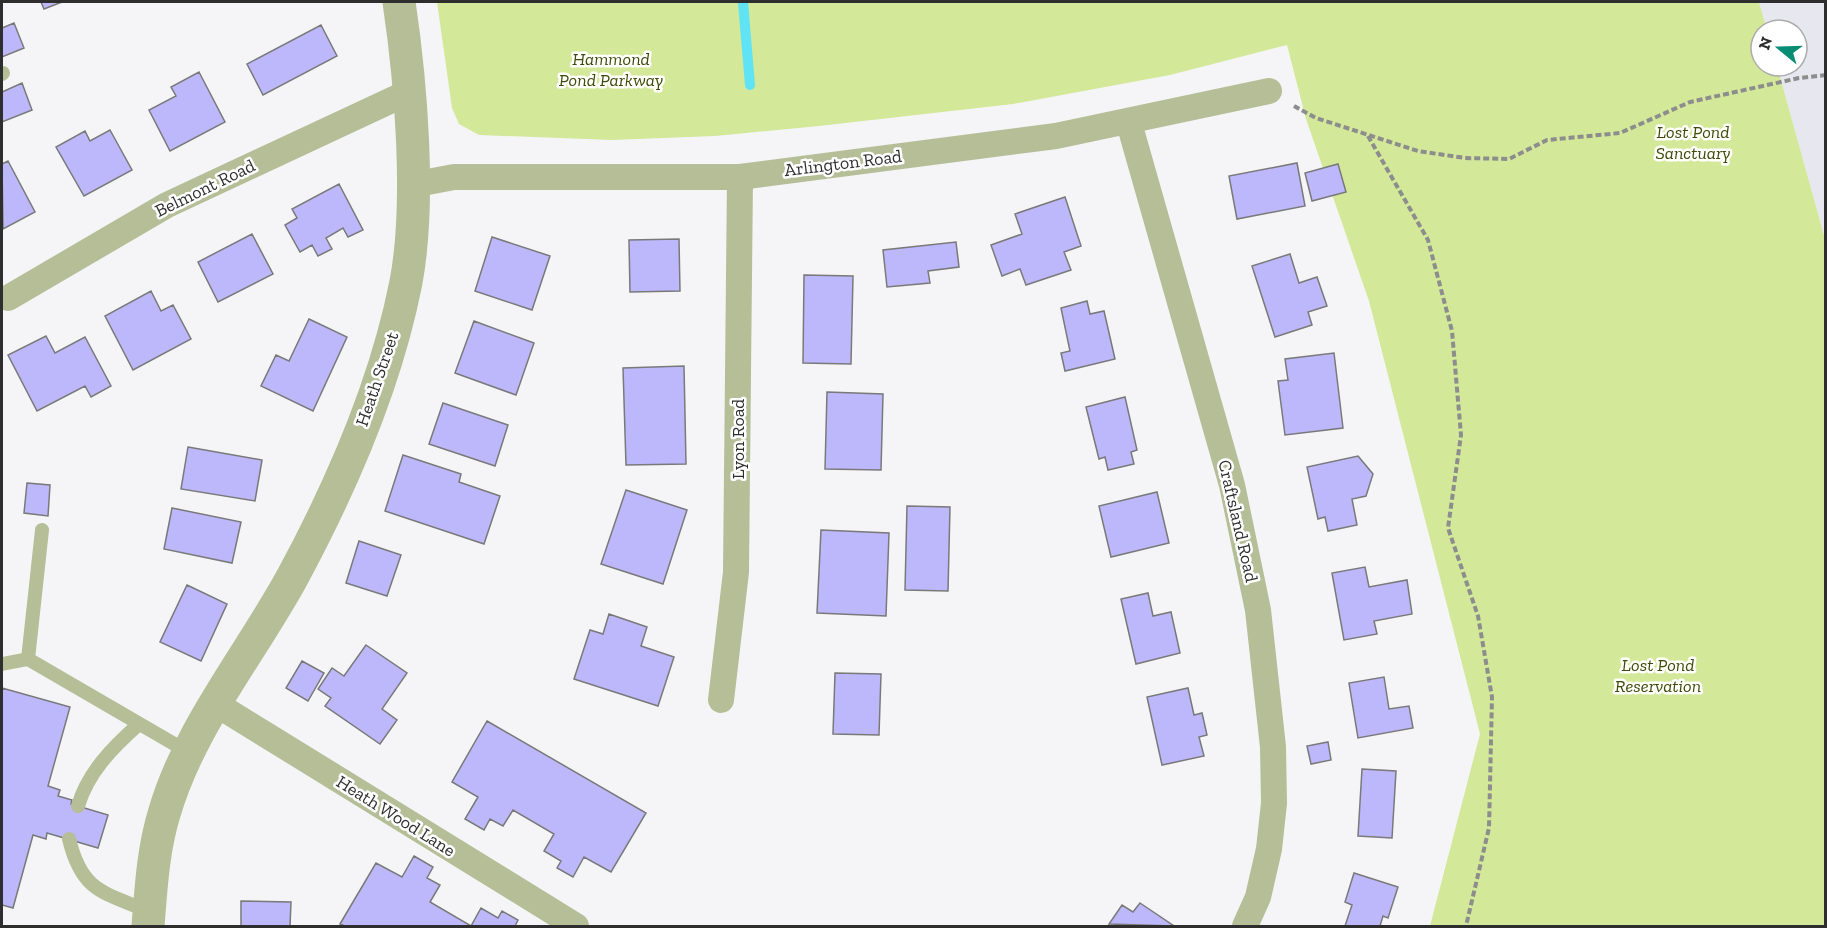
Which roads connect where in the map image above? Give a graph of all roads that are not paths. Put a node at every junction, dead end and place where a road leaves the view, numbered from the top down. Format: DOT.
graph roads {
  1 [pos="399,2"];
  2 [pos="1269,91"];
  3 [pos="409,92"];
  4 [pos="1130,123"];
  5 [pos="740,177"];
  6 [pos="412,185"];
  7 [pos="8,297"];
  8 [pos="42,530"];
  9 [pos="28,659"];
  10 [pos="2,664"];
  11 [pos="721,700"];
  12 [pos="211,712"];
  13 [pos="140,724"];
  14 [pos="188,752"];
  15 [pos="78,806"];
  16 [pos="69,839"];
  17 [pos="148,919"];
  18 [pos="576,927"];
  19 [pos="1245,927"];
  1 -- 3 [label="street, Heath Street"];
  2 -- 4 [label="street, Arlington Road"];
  3 -- 6 [label="street, Heath Street"];
  3 -- 7 [label="street, Belmont Road"];
  4 -- 5 [label="street, Arlington Road"];
  4 -- 19 [label="street, Craftsland Road"];
  5 -- 6 [label="street, Arlington Road"];
  5 -- 11 [label="street, Lyon Road"];
  6 -- 12 [label="street, Heath Street"];
  8 -- 9 [label="lane"];
  9 -- 10 [label="lane"];
  9 -- 13 [label="lane"];
  12 -- 14 [label="street, Heath Street"];
  12 -- 18 [label="street, Heath Wood Lane"];
  13 -- 14 [label="lane"];
  13 -- 15 [label="lane"];
  14 -- 17 [label="street, Heath Street"];
  16 -- 17 [label="lane"];
}
